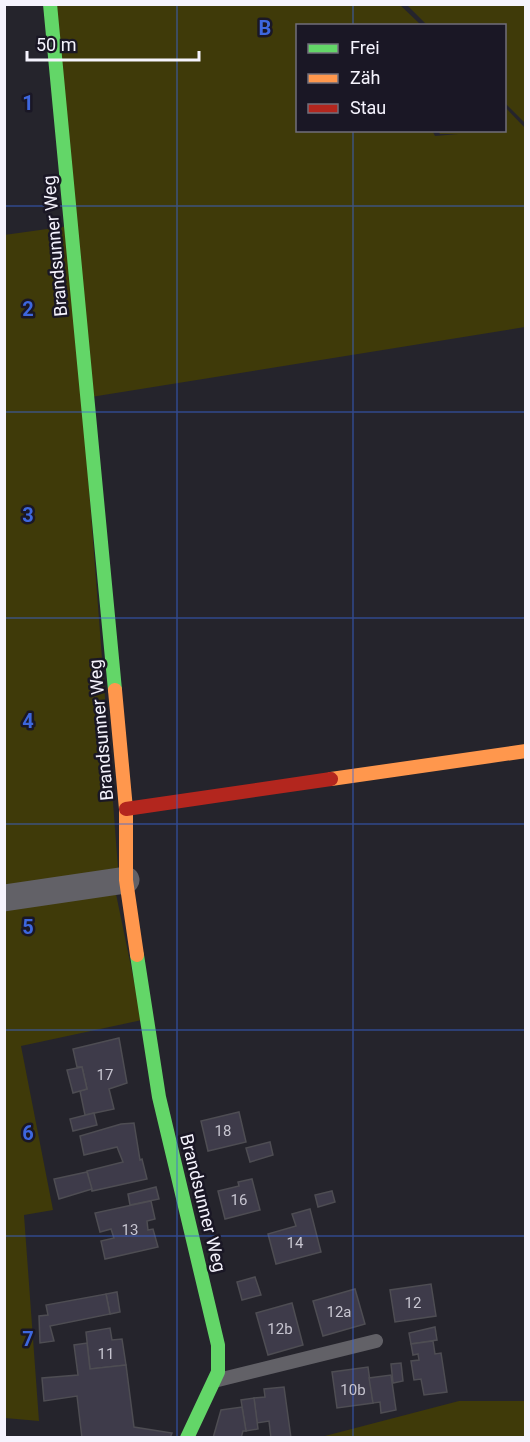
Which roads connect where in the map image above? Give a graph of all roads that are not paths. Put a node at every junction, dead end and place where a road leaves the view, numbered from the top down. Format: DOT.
graph roads {
  1 [pos="50,4"];
  2 [pos="525,751"];
  3 [pos="126,809"];
  4 [pos="126,880"];
  5 [pos="4,898"];
  6 [pos="376,1341"];
  7 [pos="214,1380"];
  8 [pos="187,1437"];
  1 -- 3 [label="street, Brandsunner Weg"];
  2 -- 3 [label="street"];
  3 -- 4 [label="street, Brandsunner Weg"];
  4 -- 5 [label="street"];
  4 -- 7 [label="street, Brandsunner Weg"];
  6 -- 7 [label="lane"];
  7 -- 8 [label="street, Brandsunner Weg"];
}
